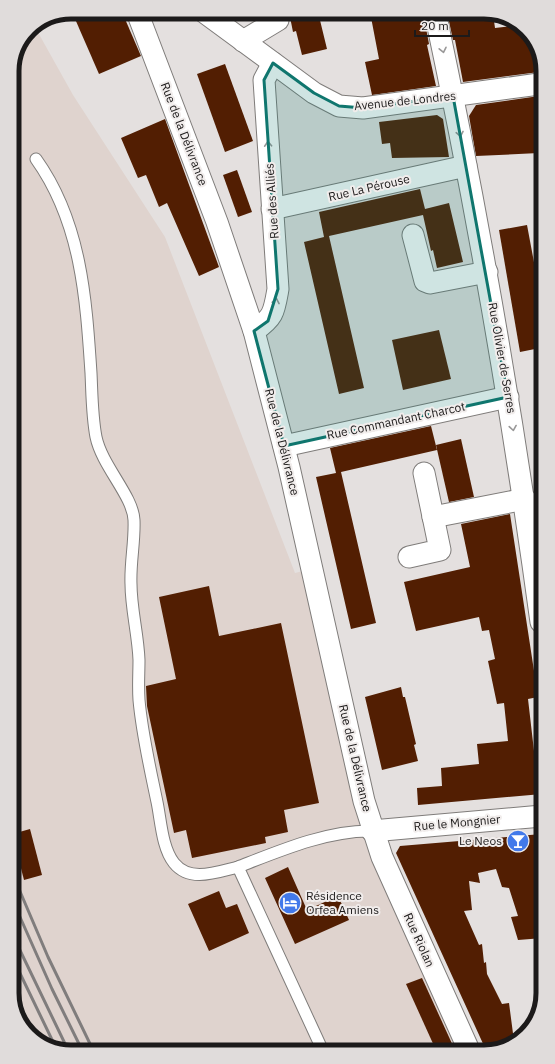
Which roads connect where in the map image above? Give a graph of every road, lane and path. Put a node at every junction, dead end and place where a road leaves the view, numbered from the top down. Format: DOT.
graph roads {
  1 [pos="140,19"];
  2 [pos="152,19"];
  3 [pos="213,19"];
  4 [pos="278,19"];
  5 [pos="436,19"];
  6 [pos="243,41"];
  7 [pos="273,63"];
  8 [pos="158,64"];
  9 [pos="536,84"];
  10 [pos="453,96"];
  11 [pos="36,159"];
  12 [pos="466,166"];
  13 [pos="272,209"];
  14 [pos="413,235"];
  15 [pos="487,272"];
  16 [pos="254,331"];
  17 [pos="508,397"];
  18 [pos="284,446"];
  19 [pos="424,473"];
  20 [pos="524,499"];
  21 [pos="433,517"];
  22 [pos="408,557"];
  23 [pos="536,586"];
  24 [pos="536,817"];
  25 [pos="372,831"];
  26 [pos="238,867"];
  27 [pos="320,1045"];
  28 [pos="467,1045"];
  1 -- 8 [label="street, Rue de la Délivrance"];
  2 -- 8 [label="street, Rue de la Délivrance"];
  3 -- 6 [label="street, Avenue de Londres"];
  4 -- 6 [label="street"];
  5 -- 10 [label="street, Rue Olivier de Serres, one-way"];
  6 -- 7 [label="street, Avenue de Londres"];
  7 -- 10 [label="street, Avenue de Londres"];
  13 -- 7 [label="street, Rue des Alliés, one-way"];
  8 -- 16 [label="street, Rue de la Délivrance"];
  9 -- 10 [label="street, Avenue de Londres"];
  10 -- 12 [label="street, Rue Olivier de Serres, one-way"];
  11 -- 26 [label="lane"];
  12 -- 13 [label="street, Rue La Pérouse"];
  12 -- 15 [label="street, Rue Olivier de Serres"];
  16 -- 13 [label="street, Rue des Alliés, one-way"];
  14 -- 15 [label="street"];
  15 -- 17 [label="street, Rue Olivier de Serres"];
  16 -- 18 [label="street, Rue de la Délivrance"];
  17 -- 18 [label="street, Rue Commandant Charcot"];
  17 -- 20 [label="street, Rue Olivier de Serres, one-way"];
  18 -- 25 [label="street, Rue de la Délivrance"];
  19 -- 21 [label="street"];
  20 -- 21 [label="street"];
  20 -- 23 [label="street, Rue Olivier de Serres"];
  21 -- 22 [label="street"];
  24 -- 25 [label="street, Rue le Mongnier"];
  25 -- 26 [label="lane"];
  25 -- 28 [label="street, Rue Riolan"];
  26 -- 27 [label="lane"];
}
